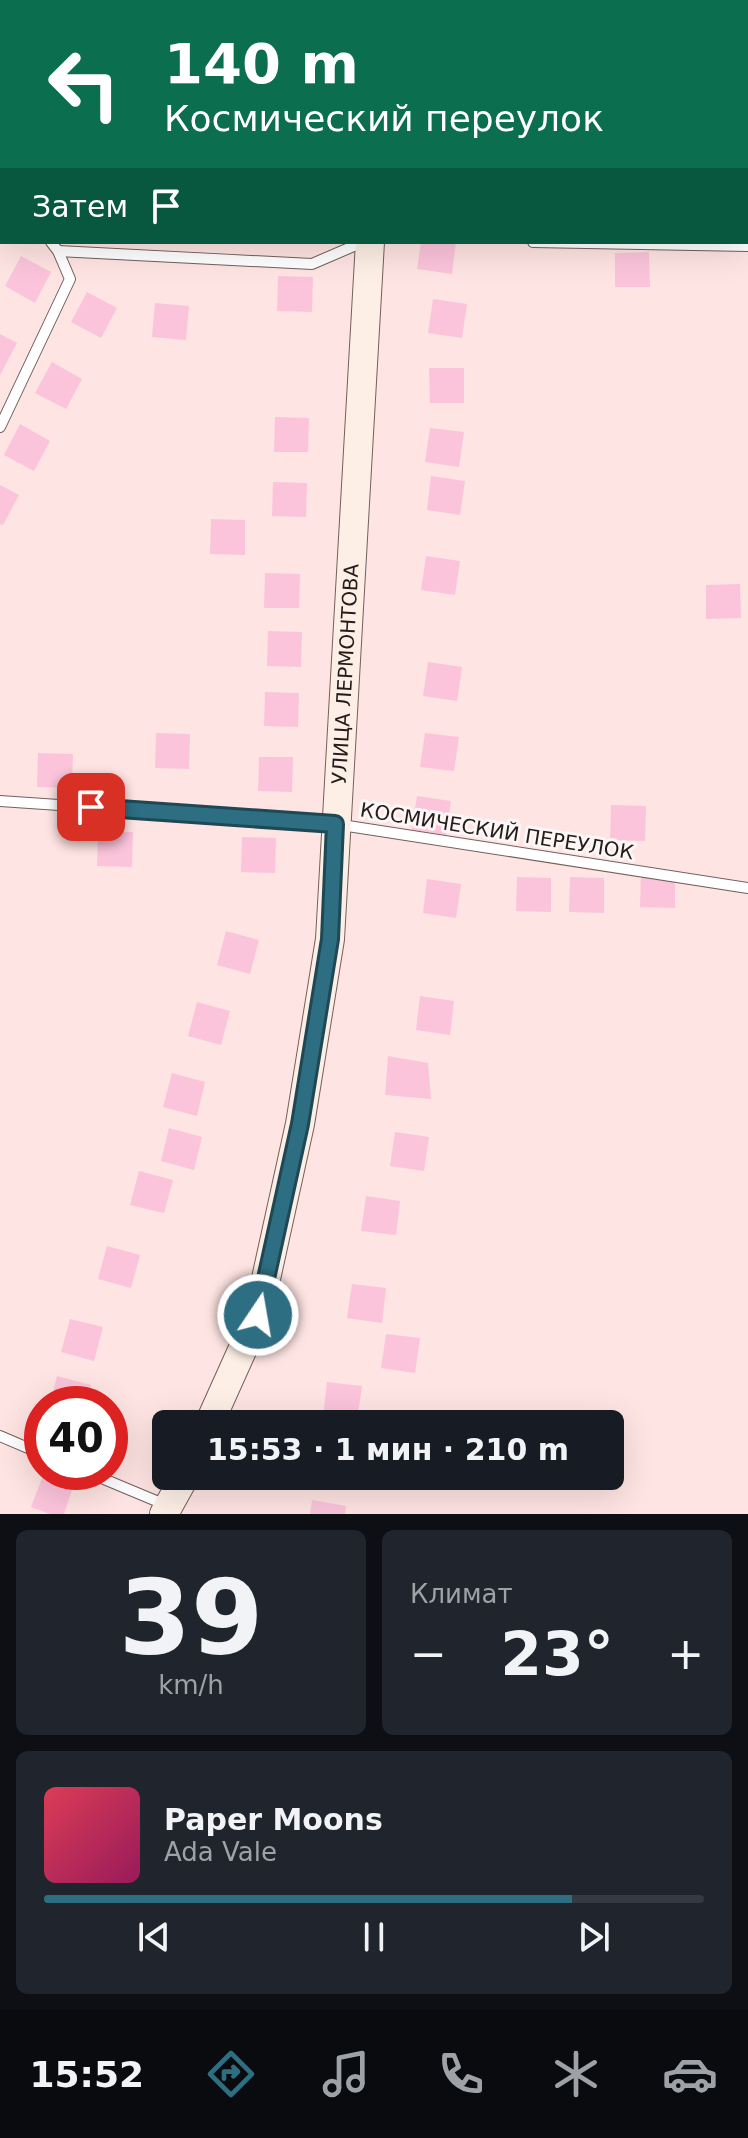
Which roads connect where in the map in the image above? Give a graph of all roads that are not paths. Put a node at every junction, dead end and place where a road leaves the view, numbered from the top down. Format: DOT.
graph roads {
  1 [pos="358,244"];
  2 [pos="370,244"];
  3 [pos="640,244"];
  4 [pos="54,246"];
  5 [pos="748,246"];
  6 [pos="0,427"];
  7 [pos="0,801"];
  8 [pos="335,824"];
  9 [pos="748,888"];
  10 [pos="215,1410"];
  11 [pos="0,1436"];
  12 [pos="24,1446"];
  13 [pos="124,1490"];
  14 [pos="177,1490"];
  15 [pos="166,1510"];
  1 -- 4 [label="lane"];
  2 -- 8 [label="street, УЛИЦА ЛЕРМОНТОВА"];
  3 -- 5 [label="lane"];
  4 -- 6 [label="lane"];
  7 -- 8 [label="lane, КОСМИЧЕСКИЙ ПЕРЕУЛОК"];
  8 -- 9 [label="lane, КОСМИЧЕСКИЙ ПЕРЕУЛОК"];
  8 -- 10 [label="street, УЛИЦА ЛЕРМОНТОВА"];
  11 -- 12 [label="lane"];
  13 -- 15 [label="lane"];
  14 -- 15 [label="street"];
}
